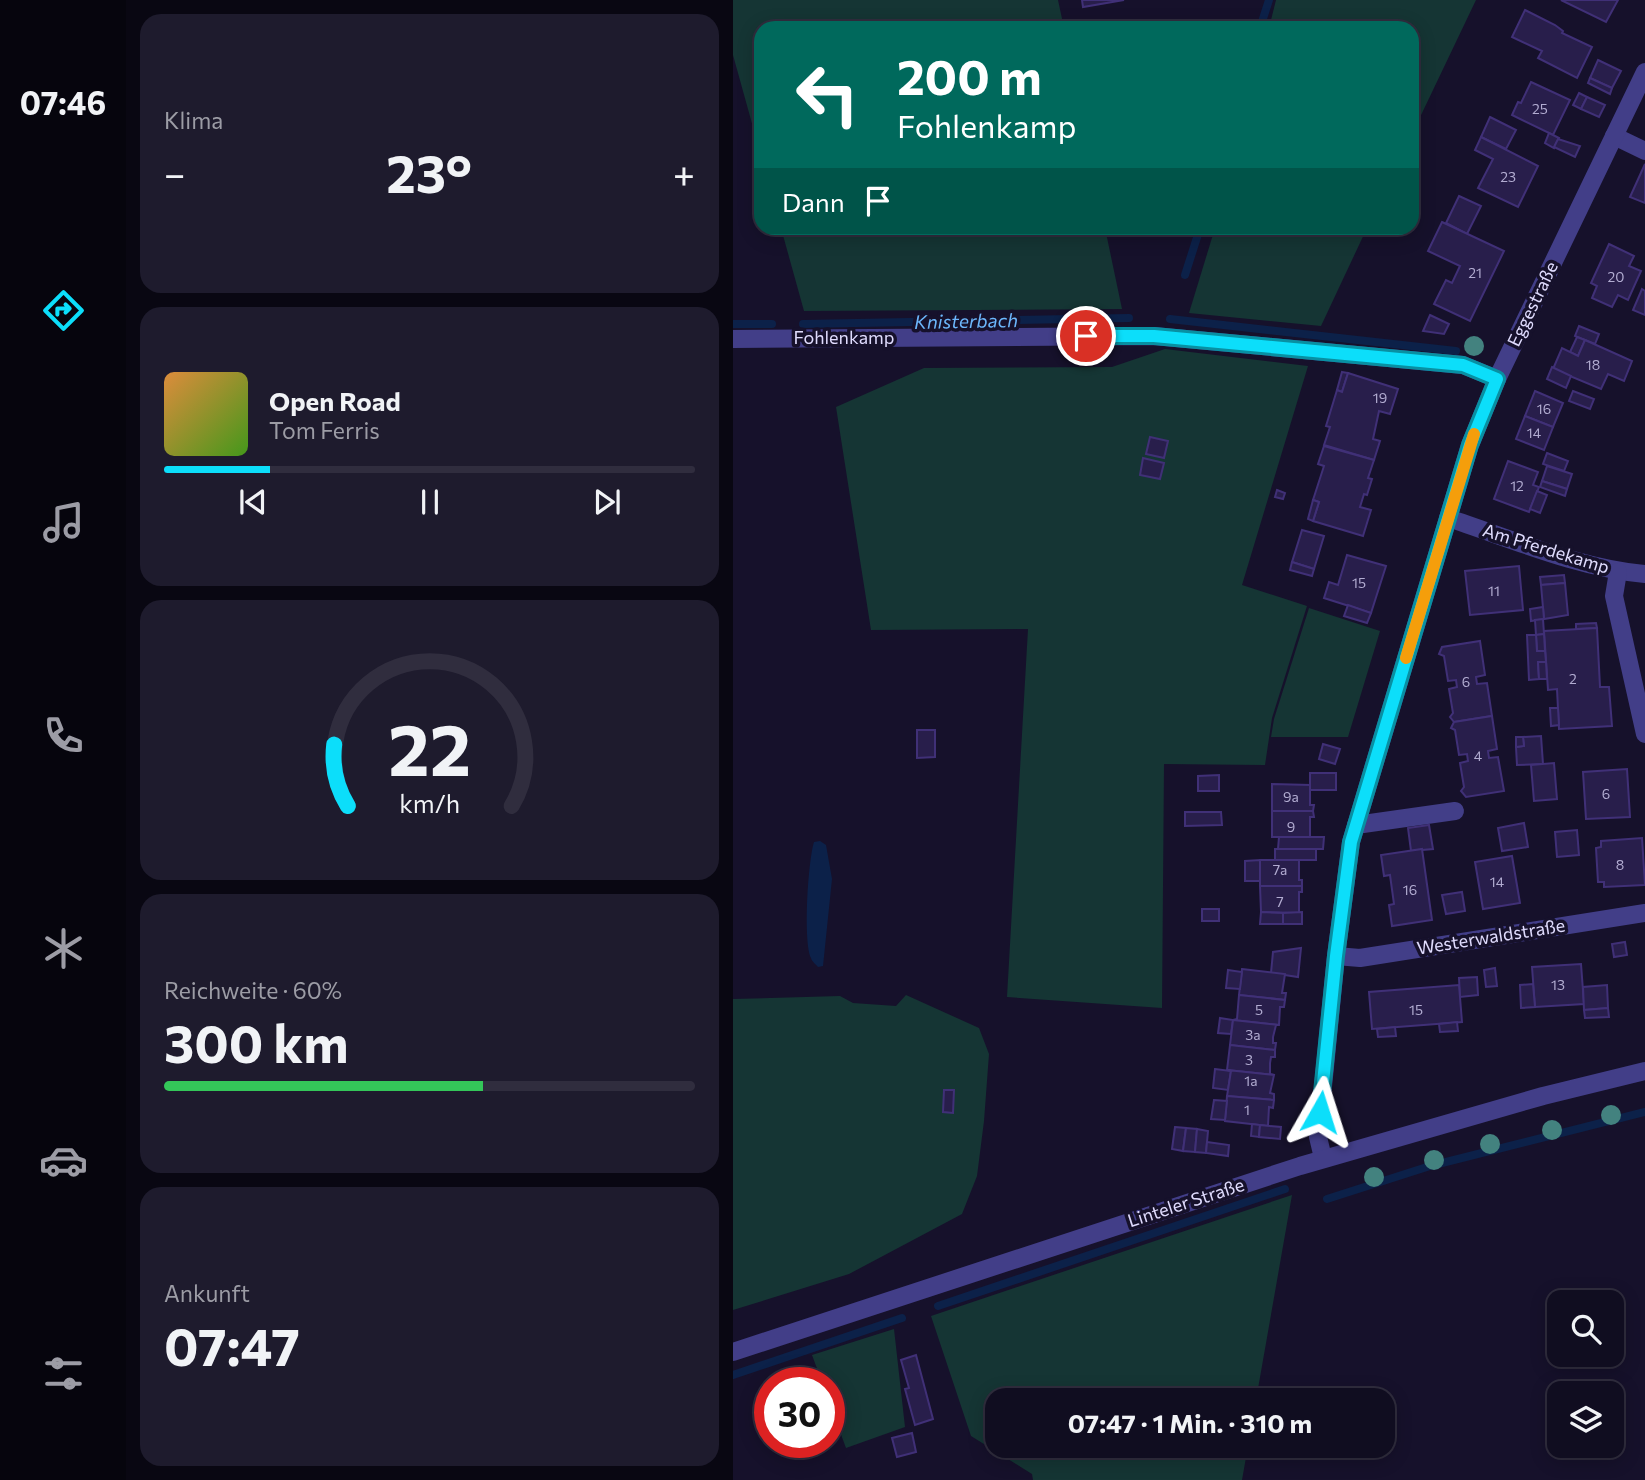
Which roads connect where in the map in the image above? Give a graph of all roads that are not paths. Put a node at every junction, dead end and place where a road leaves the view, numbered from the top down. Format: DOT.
graph roads {
  1 [pos="1645,72"];
  2 [pos="1614,136"];
  3 [pos="1645,151"];
  4 [pos="733,339"];
  5 [pos="1497,379"];
  6 [pos="1448,518"];
  7 [pos="1618,572"];
  8 [pos="1645,574"];
  9 [pos="1645,734"];
  10 [pos="1455,811"];
  11 [pos="1356,825"];
  12 [pos="1645,914"];
  13 [pos="1336,956"];
  14 [pos="1645,1071"];
  15 [pos="1323,1158"];
  16 [pos="733,1352"];
  1 -- 2 [label="street, Eggestraße"];
  2 -- 3 [label="street"];
  2 -- 5 [label="street, Eggestraße"];
  4 -- 5 [label="street, Fohlenkamp"];
  5 -- 6 [label="street, Eggestraße"];
  6 -- 7 [label="street, Am Pferdekamp"];
  6 -- 11 [label="street, Eggestraße"];
  7 -- 8 [label="street, Am Pferdekamp"];
  7 -- 9 [label="street"];
  10 -- 11 [label="street"];
  11 -- 13 [label="street, Eggestraße"];
  12 -- 13 [label="street, Westerwaldstraße"];
  13 -- 15 [label="street, Eggestraße"];
  14 -- 15 [label="street, Linteler Straße"];
  15 -- 16 [label="street, Linteler Straße"];
}
